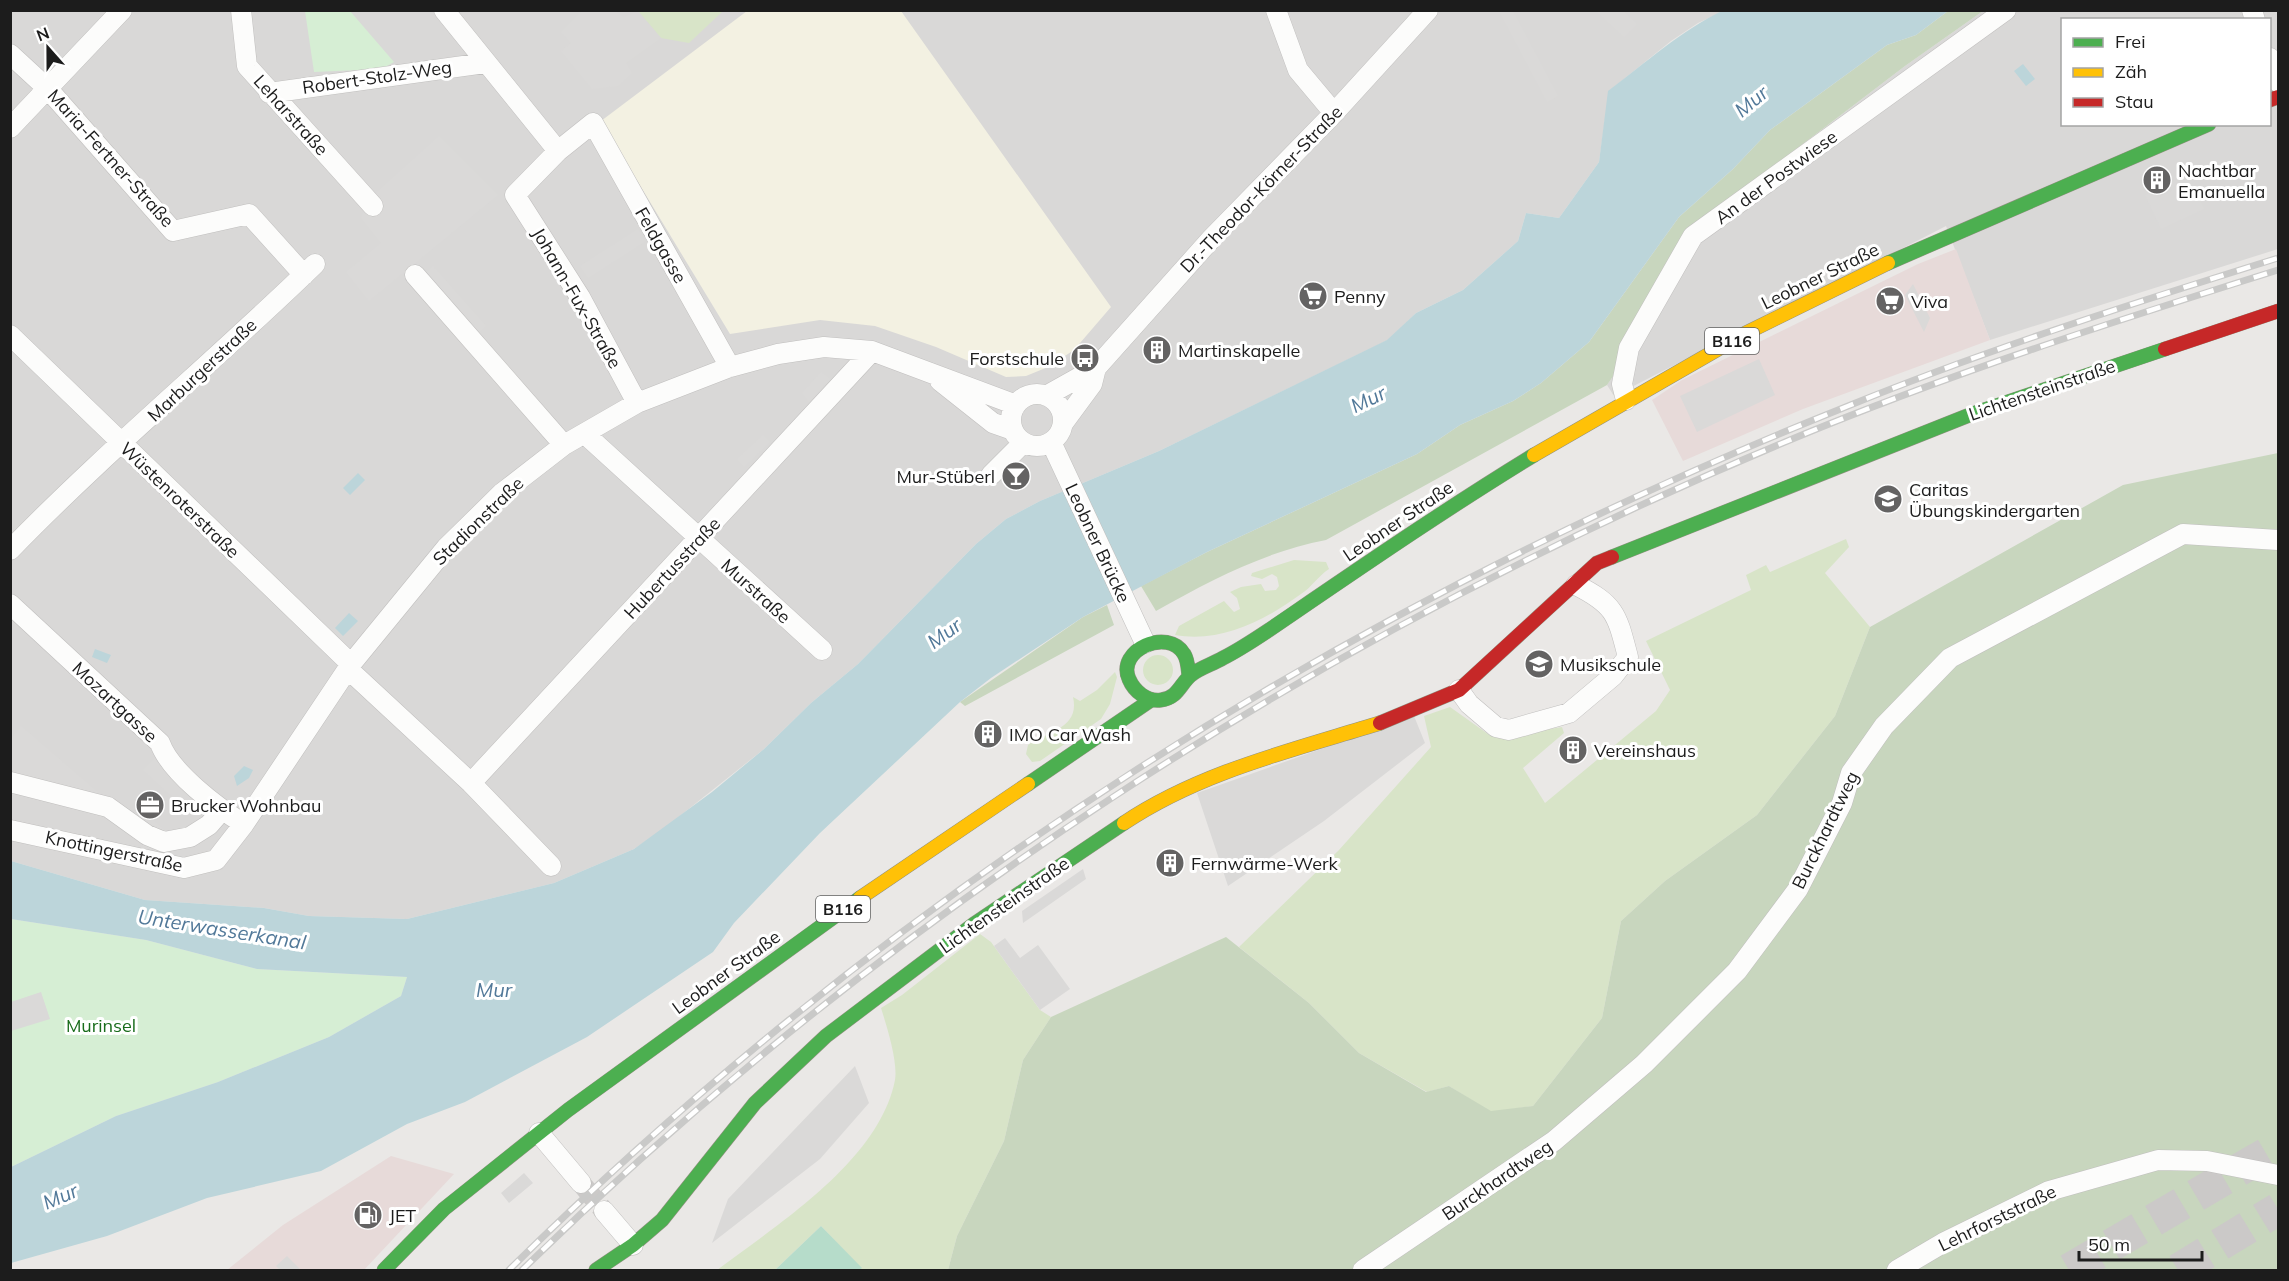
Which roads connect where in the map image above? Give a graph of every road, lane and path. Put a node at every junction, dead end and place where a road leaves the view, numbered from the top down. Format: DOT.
graph roads {
  1 [pos="122,10"];
  2 [pos="241,10"];
  3 [pos="444,10"];
  4 [pos="1276,10"];
  5 [pos="1428,10"];
  6 [pos="2006,10"];
  7 [pos="10,54"];
  8 [pos="2271,61"];
  9 [pos="485,63"];
  10 [pos="2278,82"];
  11 [pos="48,88"];
  12 [pos="269,93"];
  13 [pos="1334,113"];
  14 [pos="2204,126"];
  15 [pos="10,128"];
  16 [pos="558,151"];
  17 [pos="373,206"];
  18 [pos="309,269"];
  19 [pos="415,275"];
  20 [pos="2278,311"];
  21 [pos="10,335"];
  22 [pos="872,351"];
  23 [pos="730,367"];
  24 [pos="1096,368"];
  25 [pos="927,370"];
  26 [pos="1046,396"];
  27 [pos="1626,400"];
  28 [pos="637,403"];
  29 [pos="1016,405"];
  30 [pos="1064,422"];
  31 [pos="585,434"];
  32 [pos="1018,436"];
  33 [pos="122,443"];
  34 [pos="564,446"];
  35 [pos="1053,447"];
  36 [pos="991,475"];
  37 [pos="699,540"];
  38 [pos="2278,540"];
  39 [pos="10,550"];
  40 [pos="1576,585"];
  41 [pos="10,604"];
  42 [pos="1286,617"];
  43 [pos="1224,641"];
  44 [pos="1145,643"];
  45 [pos="1201,645"];
  46 [pos="1180,648"];
  47 [pos="822,650"];
  48 [pos="349,666"];
  49 [pos="1189,676"];
  50 [pos="1130,680"];
  51 [pos="1459,690"];
  52 [pos="1151,700"];
  53 [pos="1110,728"];
  54 [pos="10,782"];
  55 [pos="471,783"];
  56 [pos="222,810"];
  57 [pos="244,824"];
  58 [pos="10,830"];
  59 [pos="220,864"];
  60 [pos="551,866"];
  61 [pos="539,1133"];
  62 [pos="2278,1175"];
  63 [pos="581,1183"];
  64 [pos="604,1211"];
  65 [pos="633,1245"];
  66 [pos="384,1270"];
  67 [pos="596,1270"];
  68 [pos="1364,1270"];
  69 [pos="1897,1270"];
  1 -- 11 [label="street"];
  2 -- 12 [label="street, Leharstraße"];
  3 -- 9 [label="street"];
  4 -- 13 [label="street"];
  5 -- 13 [label="street, Dr.-Theodor-Körner-Straße"];
  6 -- 27 [label="street, An der Postwiese"];
  7 -- 11 [label="street, Maria-Fertner-Straße"];
  8 -- 10 [label="street"];
  9 -- 12 [label="street, Robert-Stolz-Weg"];
  9 -- 16 [label="street"];
  11 -- 15 [label="street"];
  11 -- 18 [label="street, Maria-Fertner-Straße"];
  12 -- 17 [label="street, Leharstraße"];
  13 -- 24 [label="street, Dr.-Theodor-Körner-Straße"];
  14 -- 27 [label="main road, Leobner Straße / B116"];
  16 -- 23 [label="street, Feldgasse"];
  16 -- 28 [label="street, Johann-Fux-Straße"];
  18 -- 33 [label="street, Marburgerstraße"];
  19 -- 34 [label="street"];
  20 -- 40 [label="main road, Lichtensteinstraße"];
  21 -- 33 [label="street, Wüstenroterstraße"];
  22 -- 23 [label="street, Stadionstraße"];
  22 -- 25 [label="street, Stadionstraße"];
  22 -- 37 [label="street, Hubertusstraße"];
  23 -- 28 [label="street, Stadionstraße"];
  24 -- 26 [label="street, Dr.-Theodor-Körner-Straße"];
  24 -- 30 [label="street, Dr.-Theodor-Körner-Straße"];
  25 -- 29 [label="street, Stadionstraße"];
  25 -- 32 [label="street, Stadionstraße"];
  26 -- 29 [label="street"];
  26 -- 30 [label="street"];
  27 -- 42 [label="main road, Leobner Straße / B116"];
  28 -- 31 [label="street, Stadionstraße"];
  29 -- 32 [label="street"];
  30 -- 35 [label="street"];
  31 -- 34 [label="street, Stadionstraße"];
  31 -- 37 [label="street, Murstraße"];
  32 -- 35 [label="street"];
  32 -- 36 [label="street"];
  33 -- 39 [label="street, Marburgerstraße"];
  33 -- 48 [label="street, Wüstenroterstraße"];
  34 -- 48 [label="street, Stadionstraße"];
  35 -- 44 [label="street, Leobner Brücke"];
  37 -- 47 [label="street, Murstraße"];
  37 -- 55 [label="street, Hubertusstraße"];
  38 -- 68 [label="street, Burckhardtweg"];
  40 -- 51 [label="main road, Lichtensteinstraße"];
  40 -- 51 [label="street"];
  41 -- 56 [label="street, Mozartgasse"];
  42 -- 43 [label="main road, B116"];
  42 -- 49 [label="main road, B116"];
  44 -- 46 [label="main road"];
  44 -- 50 [label="main road"];
  45 -- 46 [label="main road"];
  46 -- 49 [label="main road"];
  48 -- 55 [label="street"];
  48 -- 57 [label="street, Stadionstraße"];
  49 -- 52 [label="main road"];
  50 -- 52 [label="main road"];
  50 -- 53 [label="main road"];
  51 -- 65 [label="main road, Lichtensteinstraße"];
  52 -- 53 [label="main road, Leobner Straße"];
  53 -- 61 [label="main road, Leobner Straße / B116"];
  54 -- 56 [label="street"];
  55 -- 60 [label="street"];
  56 -- 57 [label="street, Mozartgasse"];
  57 -- 59 [label="street, Stadionstraße"];
  58 -- 59 [label="street, Knottingerstraße"];
  61 -- 63 [label="street"];
  61 -- 66 [label="main road, Leobner Straße / B116"];
  62 -- 69 [label="street, Lehrforststraße"];
  64 -- 65 [label="street"];
  65 -- 67 [label="main road, Lichtensteinstraße"];
}
